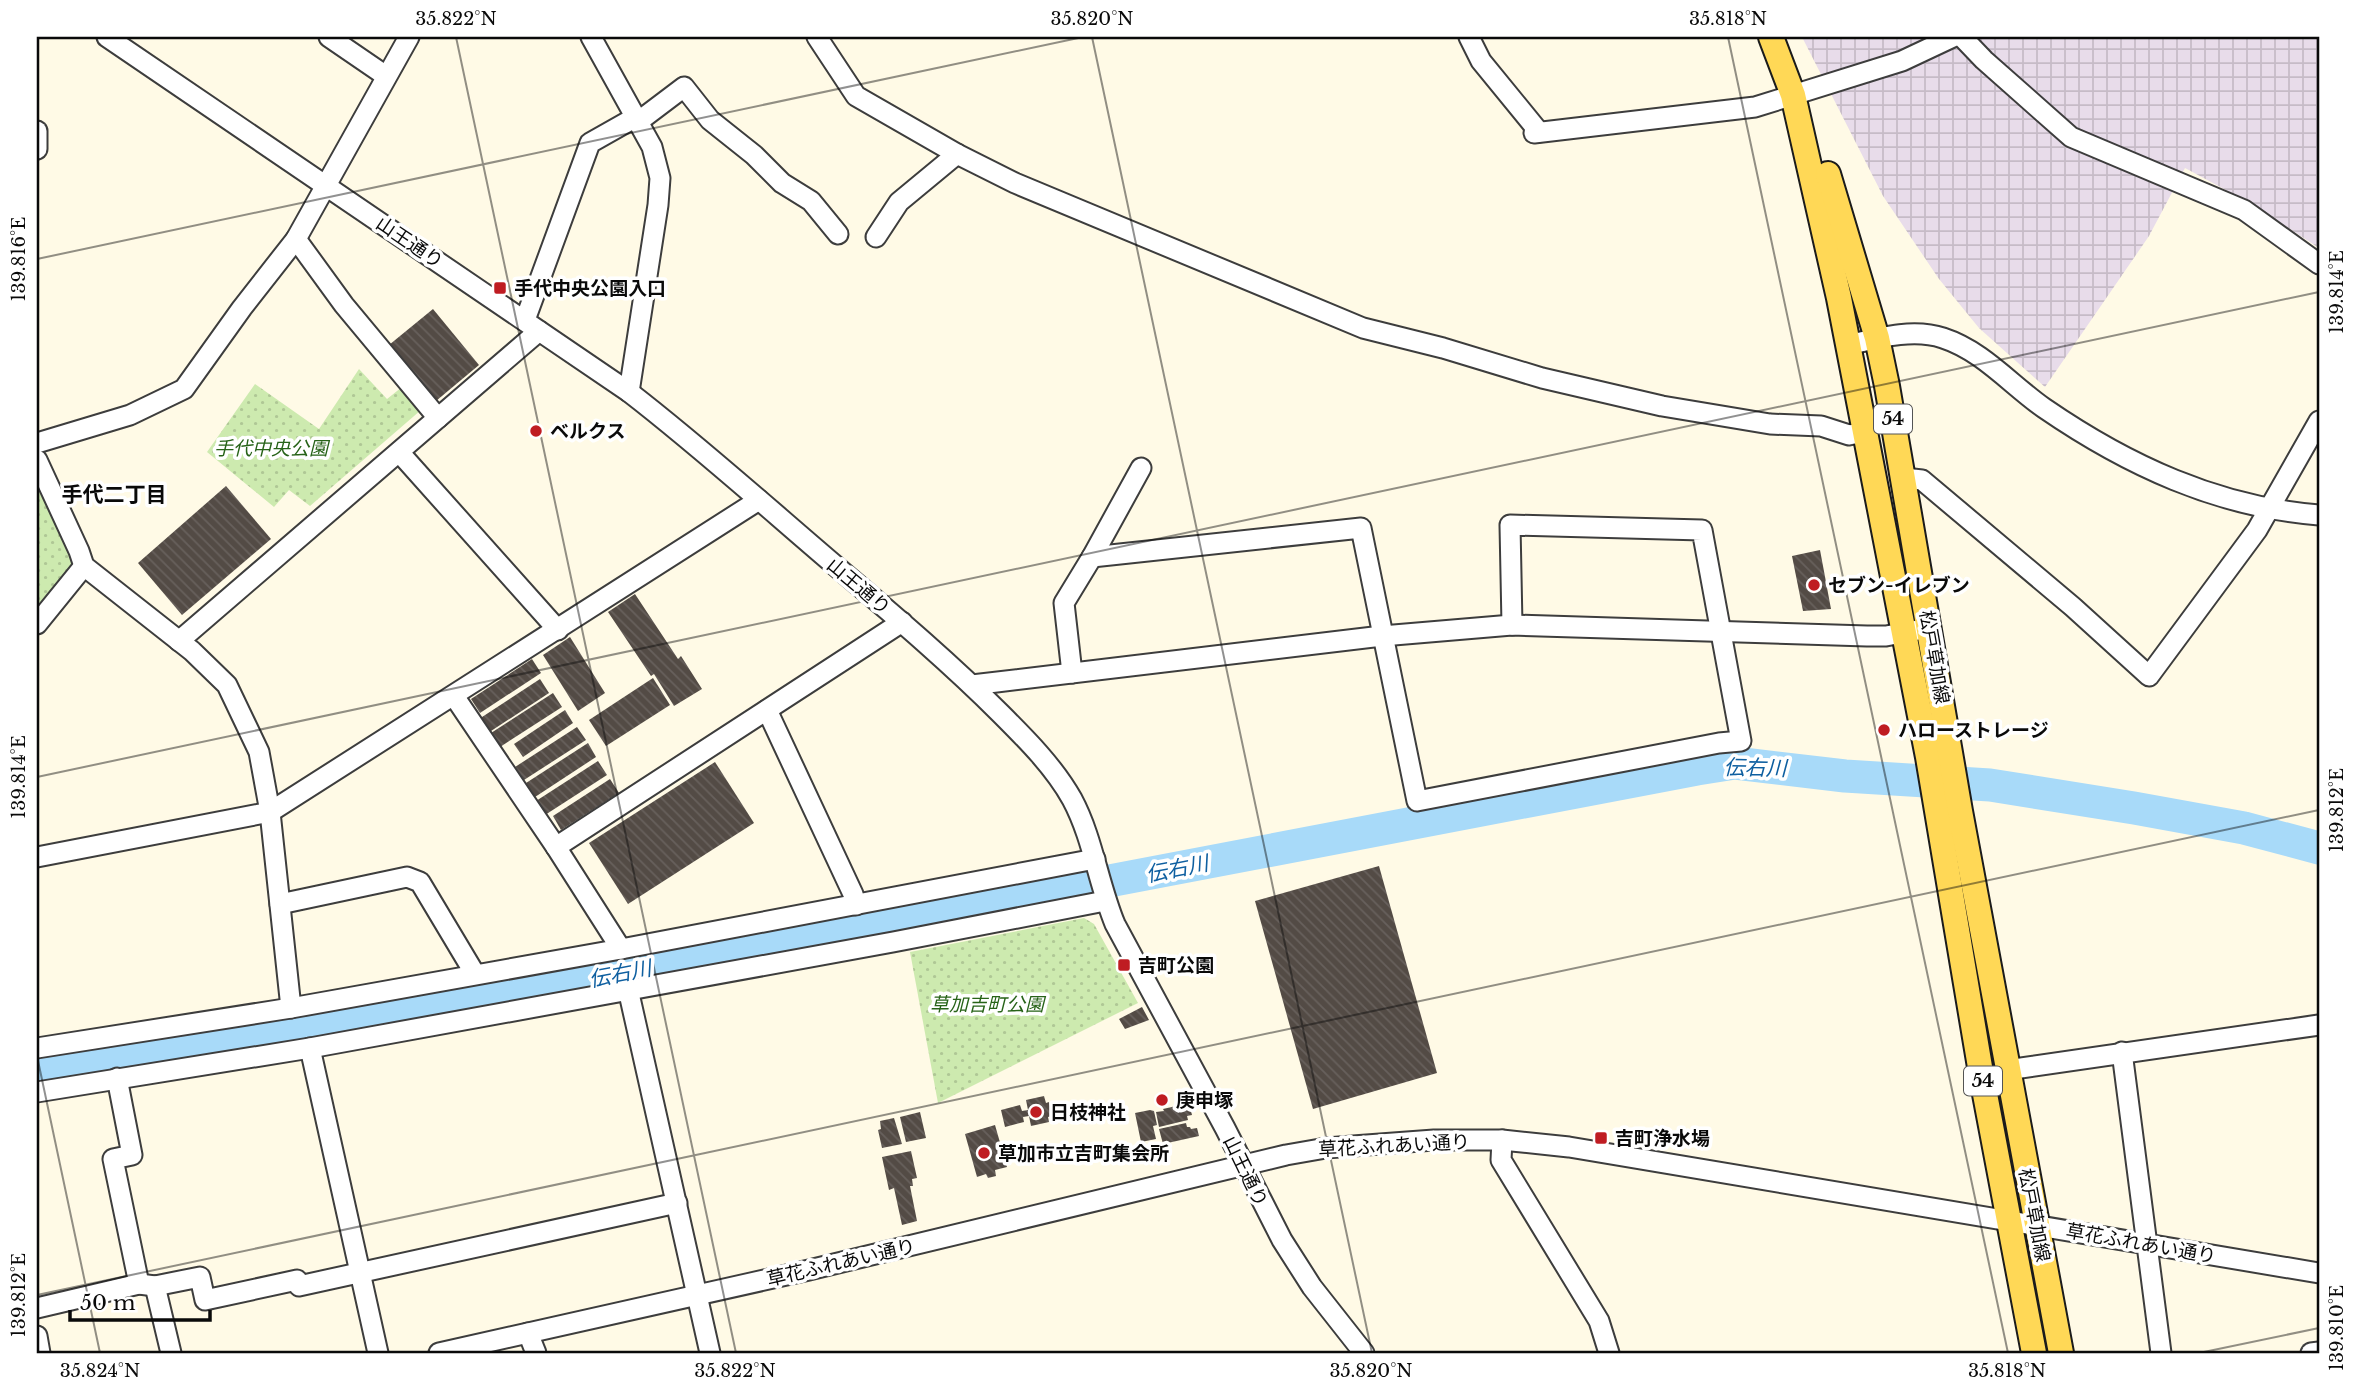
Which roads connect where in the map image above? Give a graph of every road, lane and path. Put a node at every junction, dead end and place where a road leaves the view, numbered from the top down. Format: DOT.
graph roads {
  1 [pos="107,37"];
  2 [pos="329,37"];
  3 [pos="409,37"];
  4 [pos="591,37"];
  5 [pos="817,37"];
  6 [pos="1469,37"];
  7 [pos="1771,37"];
  8 [pos="1953,37"];
  9 [pos="1962,37"];
  10 [pos="386,76"];
  11 [pos="1793,94"];
  12 [pos="637,119"];
  13 [pos="37,131"];
  14 [pos="37,149"];
  15 [pos="957,154"];
  16 [pos="326,184"];
  17 [pos="838,234"];
  18 [pos="876,237"];
  19 [pos="296,239"];
  20 [pos="2319,264"];
  21 [pos="532,326"];
  22 [pos="1877,338"];
  23 [pos="1848,345"];
  24 [pos="629,392"];
  25 [pos="438,418"];
  26 [pos="2319,421"];
  27 [pos="1865,432"];
  28 [pos="37,443"];
  29 [pos="399,452"];
  30 [pos="37,460"];
  31 [pos="1141,468"];
  32 [pos="1904,478"];
  33 [pos="759,500"];
  34 [pos="2269,510"];
  35 [pos="2319,515"];
  36 [pos="1093,557"];
  37 [pos="84,566"];
  38 [pos="902,622"];
  39 [pos="37,624"];
  40 [pos="1512,625"];
  41 [pos="1930,628"];
  42 [pos="558,630"];
  43 [pos="1719,631"];
  44 [pos="1902,633"];
  45 [pos="1382,636"];
  46 [pos="179,641"];
  47 [pos="1072,673"];
  48 [pos="972,685"];
  49 [pos="454,696"];
  50 [pos="767,710"];
  51 [pos="1939,756"];
  52 [pos="1948,809"];
  53 [pos="270,812"];
  54 [pos="556,847"];
  55 [pos="37,857"];
  56 [pos="1096,864"];
  57 [pos="1105,898"];
  58 [pos="280,904"];
  59 [pos="856,905"];
  60 [pos="621,949"];
  61 [pos="475,974"];
  62 [pos="628,989"];
  63 [pos="291,1008"];
  64 [pos="2319,1025"];
  65 [pos="37,1048"];
  66 [pos="310,1048"];
  67 [pos="2122,1052"];
  68 [pos="2007,1070"];
  69 [pos="117,1078"];
  70 [pos="37,1092"];
  71 [pos="1502,1140"];
  72 [pos="1242,1164"];
  73 [pos="677,1203"];
  74 [pos="2010,1222"];
  75 [pos="2037,1226"];
  76 [pos="2147,1244"];
  77 [pos="360,1272"];
  78 [pos="2319,1273"];
  79 [pos="147,1285"];
  80 [pos="696,1296"];
  81 [pos="37,1308"];
  82 [pos="528,1333"];
  83 [pos="37,1336"];
  84 [pos="2319,1352"];
  85 [pos="40,1353"];
  86 [pos="171,1353"];
  87 [pos="378,1353"];
  88 [pos="439,1353"];
  89 [pos="536,1353"];
  90 [pos="709,1353"];
  91 [pos="1364,1353"];
  92 [pos="1609,1353"];
  93 [pos="2034,1353"];
  94 [pos="2062,1353"];
  95 [pos="2161,1353"];
  96 [pos="2311,1353"];
  1 -- 16 [label="street, 山王通り"];
  2 -- 10 [label="street"];
  3 -- 10 [label="street"];
  4 -- 12 [label="street"];
  5 -- 15 [label="street"];
  6 -- 11 [label="street"];
  7 -- 11 [label="main road, 松戸草加線 / 54"];
  8 -- 11 [label="street"];
  9 -- 20 [label="street"];
  10 -- 16 [label="street"];
  11 -- 22 [label="main road, 松戸草加線 / 54"];
  11 -- 23 [label="main road, 松戸草加線 / 54"];
  12 -- 17 [label="street"];
  12 -- 21 [label="street"];
  12 -- 24 [label="street"];
  13 -- 14 [label="street"];
  15 -- 18 [label="street"];
  15 -- 27 [label="street"];
  16 -- 19 [label="street"];
  16 -- 21 [label="street, 山王通り"];
  19 -- 25 [label="street"];
  19 -- 28 [label="street"];
  21 -- 24 [label="street, 山王通り"];
  21 -- 25 [label="street"];
  22 -- 23 [label="street"];
  22 -- 32 [label="main road, 松戸草加線 / 54"];
  22 -- 34 [label="street"];
  23 -- 27 [label="main road, 松戸草加線 / 54"];
  24 -- 33 [label="street, 山王通り"];
  25 -- 29 [label="street"];
  26 -- 34 [label="street"];
  27 -- 44 [label="main road, 松戸草加線 / 54"];
  29 -- 42 [label="street"];
  29 -- 46 [label="street"];
  30 -- 37 [label="street"];
  31 -- 36 [label="street"];
  32 -- 34 [label="street"];
  32 -- 41 [label="main road, 松戸草加線 / 54"];
  33 -- 38 [label="street, 山王通り"];
  33 -- 42 [label="street"];
  34 -- 35 [label="street"];
  36 -- 45 [label="street"];
  36 -- 47 [label="street"];
  37 -- 39 [label="street"];
  37 -- 46 [label="street"];
  38 -- 48 [label="street, 山王通り"];
  38 -- 50 [label="street"];
  40 -- 43 [label="street"];
  40 -- 43 [label="street"];
  40 -- 45 [label="street"];
  41 -- 44 [label="street"];
  41 -- 51 [label="main road, 松戸草加線 / 54"];
  42 -- 49 [label="street"];
  43 -- 44 [label="street"];
  43 -- 45 [label="street"];
  44 -- 51 [label="main road, 松戸草加線 / 54"];
  45 -- 47 [label="street"];
  46 -- 53 [label="street"];
  47 -- 48 [label="street"];
  48 -- 56 [label="street, 山王通り"];
  49 -- 53 [label="street"];
  49 -- 54 [label="street"];
  50 -- 54 [label="street"];
  50 -- 59 [label="street"];
  51 -- 52 [label="main road, 松戸草加線 / 54"];
  52 -- 68 [label="main road, 松戸草加線 / 54"];
  52 -- 74 [label="main road, 松戸草加線 / 54"];
  53 -- 55 [label="street"];
  53 -- 58 [label="street"];
  54 -- 60 [label="street"];
  56 -- 57 [label="street, 山王通り"];
  56 -- 59 [label="street"];
  57 -- 62 [label="street"];
  57 -- 72 [label="street, 山王通り"];
  58 -- 61 [label="street"];
  58 -- 63 [label="street"];
  59 -- 60 [label="street"];
  60 -- 61 [label="street"];
  61 -- 63 [label="street"];
  62 -- 66 [label="street"];
  62 -- 73 [label="street"];
  63 -- 65 [label="street"];
  64 -- 67 [label="street"];
  66 -- 69 [label="street"];
  66 -- 77 [label="street"];
  67 -- 68 [label="street"];
  67 -- 76 [label="street"];
  68 -- 75 [label="main road, 松戸草加線 / 54"];
  69 -- 70 [label="street"];
  69 -- 79 [label="street"];
  71 -- 72 [label="street, 草花ふれあい通り"];
  71 -- 74 [label="street, 草花ふれあい通り"];
  71 -- 92 [label="street"];
  72 -- 80 [label="street, 草花ふれあい通り"];
  72 -- 91 [label="street, 山王通り"];
  73 -- 77 [label="street"];
  73 -- 80 [label="street"];
  74 -- 75 [label="street, 草花ふれあい通り"];
  74 -- 93 [label="main road, 松戸草加線 / 54"];
  75 -- 76 [label="street, 草花ふれあい通り"];
  75 -- 94 [label="main road, 松戸草加線 / 54"];
  76 -- 78 [label="street, 草花ふれあい通り"];
  76 -- 95 [label="street"];
  77 -- 79 [label="street"];
  77 -- 87 [label="street"];
  79 -- 81 [label="street"];
  79 -- 86 [label="street"];
  80 -- 82 [label="street, 草花ふれあい通り"];
  80 -- 90 [label="street"];
  82 -- 88 [label="street, 草花ふれあい通り"];
  82 -- 89 [label="street"];
  83 -- 85 [label="street"];
  84 -- 96 [label="street"];
}
